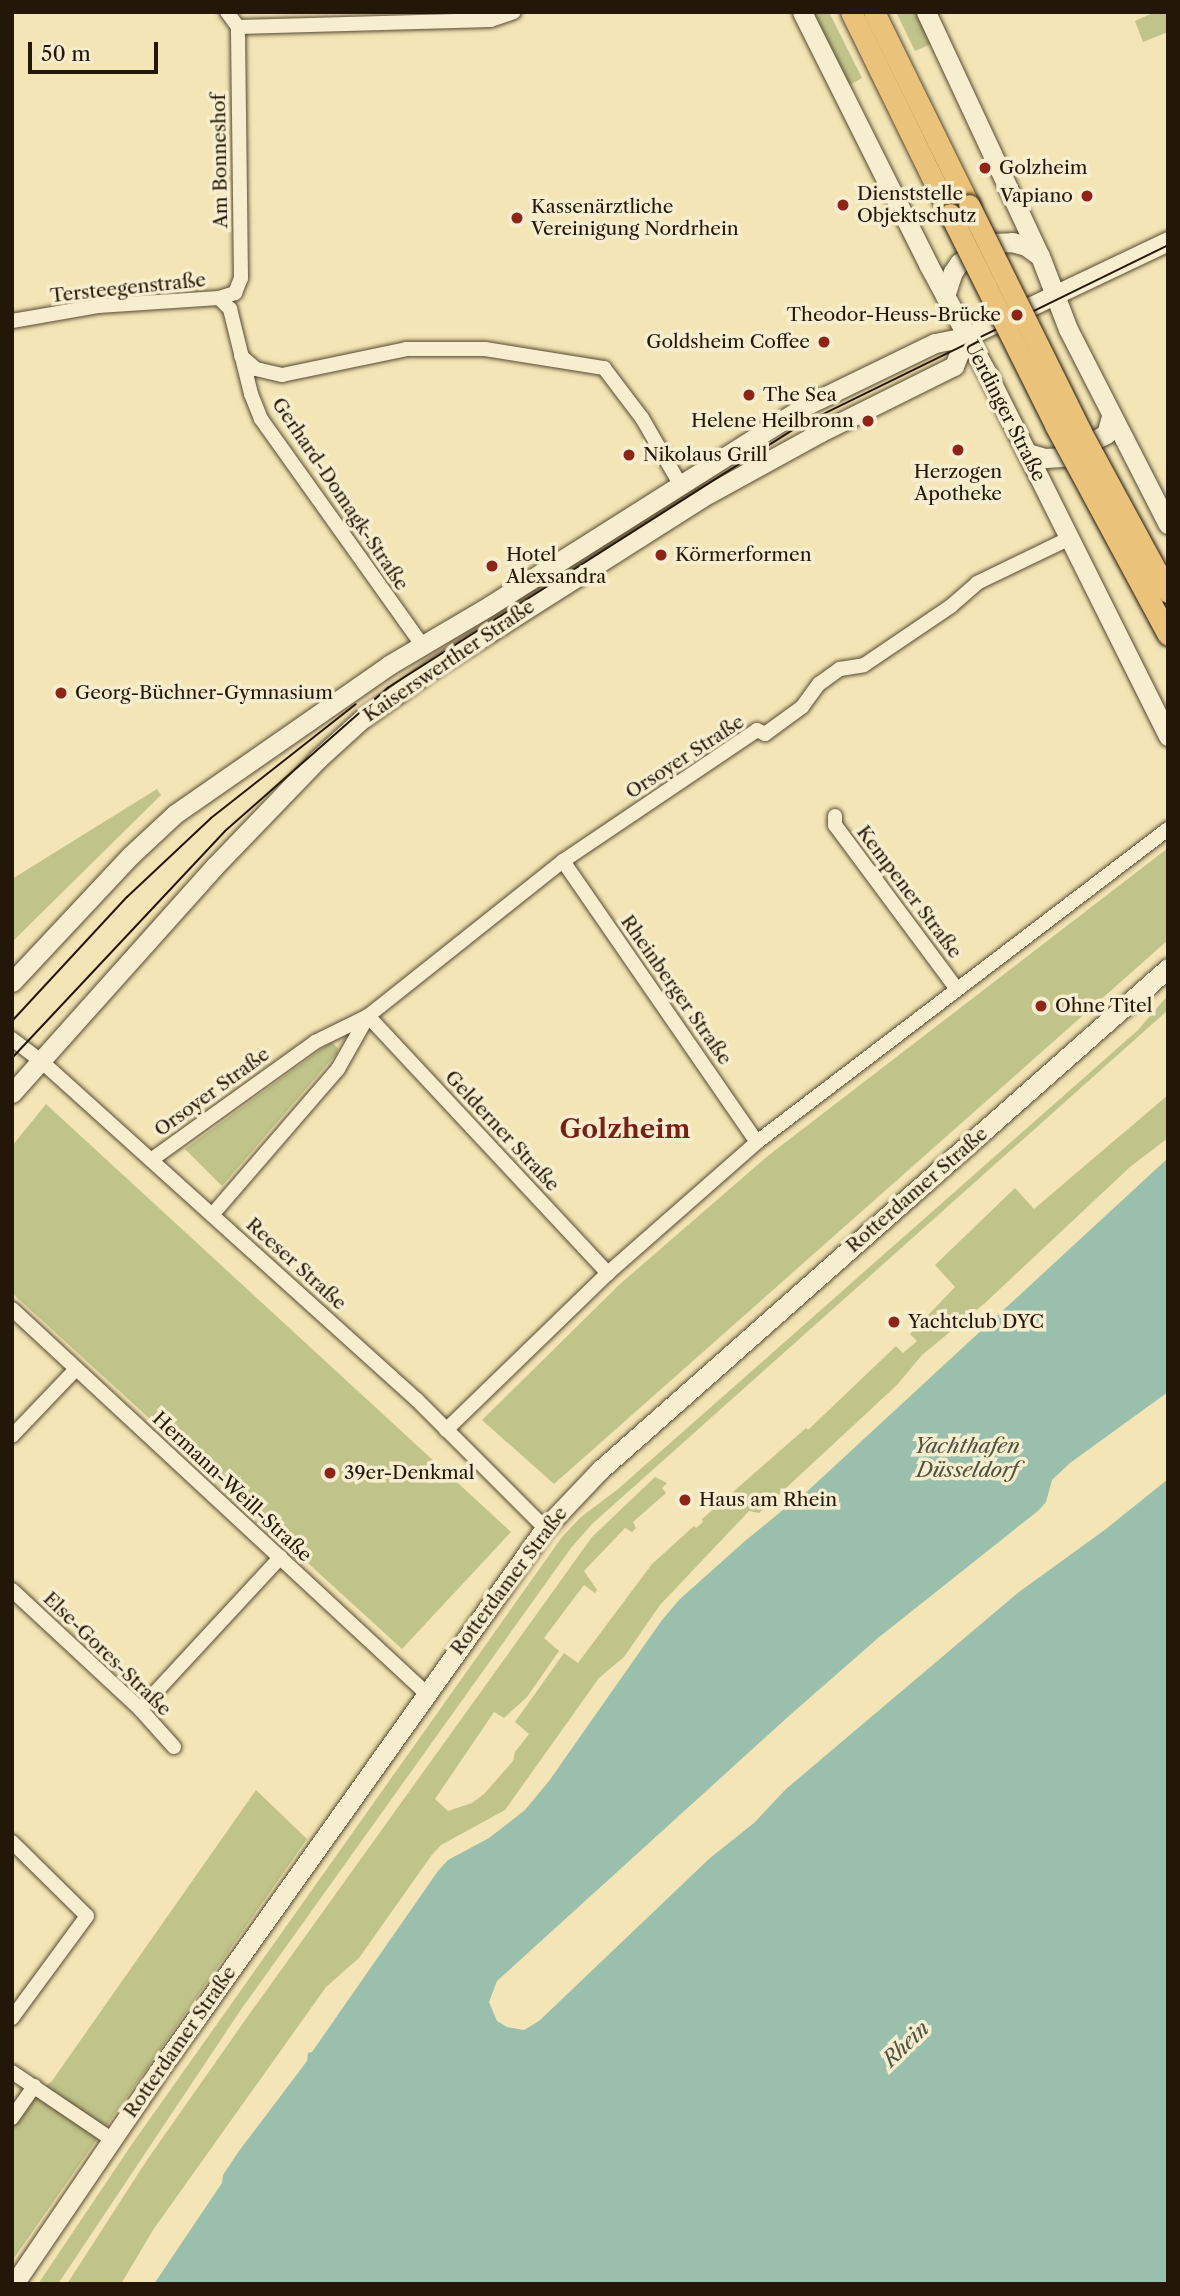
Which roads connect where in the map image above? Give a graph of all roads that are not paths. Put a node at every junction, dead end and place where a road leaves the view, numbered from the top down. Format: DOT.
graph roads {
  1 [pos="227,12"];
  2 [pos="514,12"];
  3 [pos="802,12"];
  4 [pos="851,12"];
  5 [pos="874,12"];
  6 [pos="926,12"];
  7 [pos="238,27"];
  8 [pos="960,210"];
  9 [pos="1168,241"];
  10 [pos="1040,256"];
  11 [pos="1054,294"];
  12 [pos="945,296"];
  13 [pos="219,298"];
  14 [pos="12,321"];
  15 [pos="966,337"];
  16 [pos="241,355"];
  17 [pos="1111,416"];
  18 [pos="1027,453"];
  19 [pos="680,484"];
  20 [pos="1168,524"];
  21 [pos="1070,538"];
  22 [pos="1168,592"];
  23 [pos="1168,635"];
  24 [pos="423,646"];
  25 [pos="1168,736"];
  26 [pos="835,816"];
  27 [pos="1168,830"];
  28 [pos="563,861"];
  29 [pos="1168,968"];
  30 [pos="12,982"];
  31 [pos="957,989"];
  32 [pos="368,1016"];
  33 [pos="12,1039"];
  34 [pos="40,1060"];
  35 [pos="12,1093"];
  36 [pos="757,1142"];
  37 [pos="151,1160"];
  38 [pos="212,1214"];
  39 [pos="608,1273"];
  40 [pos="12,1309"];
  41 [pos="76,1369"];
  42 [pos="446,1430"];
  43 [pos="12,1436"];
  44 [pos="545,1528"];
  45 [pos="281,1557"];
  46 [pos="12,1590"];
  47 [pos="426,1693"];
  48 [pos="140,1709"];
  49 [pos="174,1747"];
  50 [pos="12,1842"];
  51 [pos="12,2018"];
  52 [pos="12,2071"];
  53 [pos="34,2086"];
  54 [pos="12,2118"];
  55 [pos="113,2140"];
  56 [pos="14,2284"];
  1 -- 7 [label="street"];
  2 -- 7 [label="street"];
  3 -- 12 [label="street, Uerdinger Straße"];
  4 -- 8 [label="main road"];
  5 -- 8 [label="main road"];
  6 -- 10 [label="street"];
  7 -- 13 [label="street, Am Bonneshof"];
  8 -- 22 [label="main road, bridge"];
  8 -- 23 [label="main road, bridge"];
  9 -- 11 [label="street, Kaiserswerther Straße"];
  10 -- 11 [label="street"];
  10 -- 12 [label="street"];
  11 -- 15 [label="street, Kaiserswerther Straße"];
  11 -- 17 [label="street"];
  12 -- 15 [label="street, Uerdinger Straße"];
  13 -- 14 [label="street, Tersteegenstraße"];
  13 -- 16 [label="street, Tersteegenstraße"];
  15 -- 18 [label="street, Uerdinger Straße"];
  15 -- 19 [label="street, Kaiserswerther Straße"];
  15 -- 34 [label="street, Kaiserswerther Straße"];
  16 -- 19 [label="street"];
  16 -- 24 [label="street, Gerhard-Domagk-Straße"];
  17 -- 18 [label="street"];
  17 -- 20 [label="street"];
  18 -- 21 [label="street, Uerdinger Straße"];
  19 -- 24 [label="street, Kaiserswerther Straße"];
  21 -- 25 [label="street, Uerdinger Straße"];
  21 -- 28 [label="street, Orsoyer Straße"];
  24 -- 30 [label="street, Kaiserswerther Straße"];
  26 -- 31 [label="street, Kempener Straße"];
  27 -- 31 [label="street"];
  28 -- 32 [label="street, Orsoyer Straße"];
  28 -- 36 [label="street, Rheinberger Straße"];
  29 -- 44 [label="street, Rotterdamer Straße"];
  31 -- 36 [label="street"];
  32 -- 37 [label="street, Orsoyer Straße"];
  32 -- 38 [label="street, Orsoyer Straße"];
  32 -- 39 [label="street, Gelderner Straße"];
  33 -- 34 [label="street, Reeser Straße"];
  34 -- 35 [label="street, Kaiserswerther Straße"];
  34 -- 37 [label="street, Reeser Straße"];
  36 -- 39 [label="street"];
  37 -- 38 [label="street, Reeser Straße"];
  38 -- 42 [label="street, Reeser Straße"];
  39 -- 42 [label="street"];
  40 -- 41 [label="street, Hermann-Weill-Straße"];
  41 -- 43 [label="street"];
  41 -- 45 [label="street, Hermann-Weill-Straße"];
  42 -- 44 [label="street, Reeser Straße"];
  44 -- 47 [label="street, Rotterdamer Straße"];
  45 -- 47 [label="street, Hermann-Weill-Straße"];
  45 -- 48 [label="street"];
  46 -- 48 [label="street, Else-Gores-Straße"];
  47 -- 55 [label="street, Rotterdamer Straße"];
  48 -- 49 [label="street, Else-Gores-Straße"];
  50 -- 51 [label="street"];
  52 -- 53 [label="street"];
  53 -- 54 [label="street"];
  53 -- 55 [label="street"];
  55 -- 56 [label="street, Rotterdamer Straße"];
}
